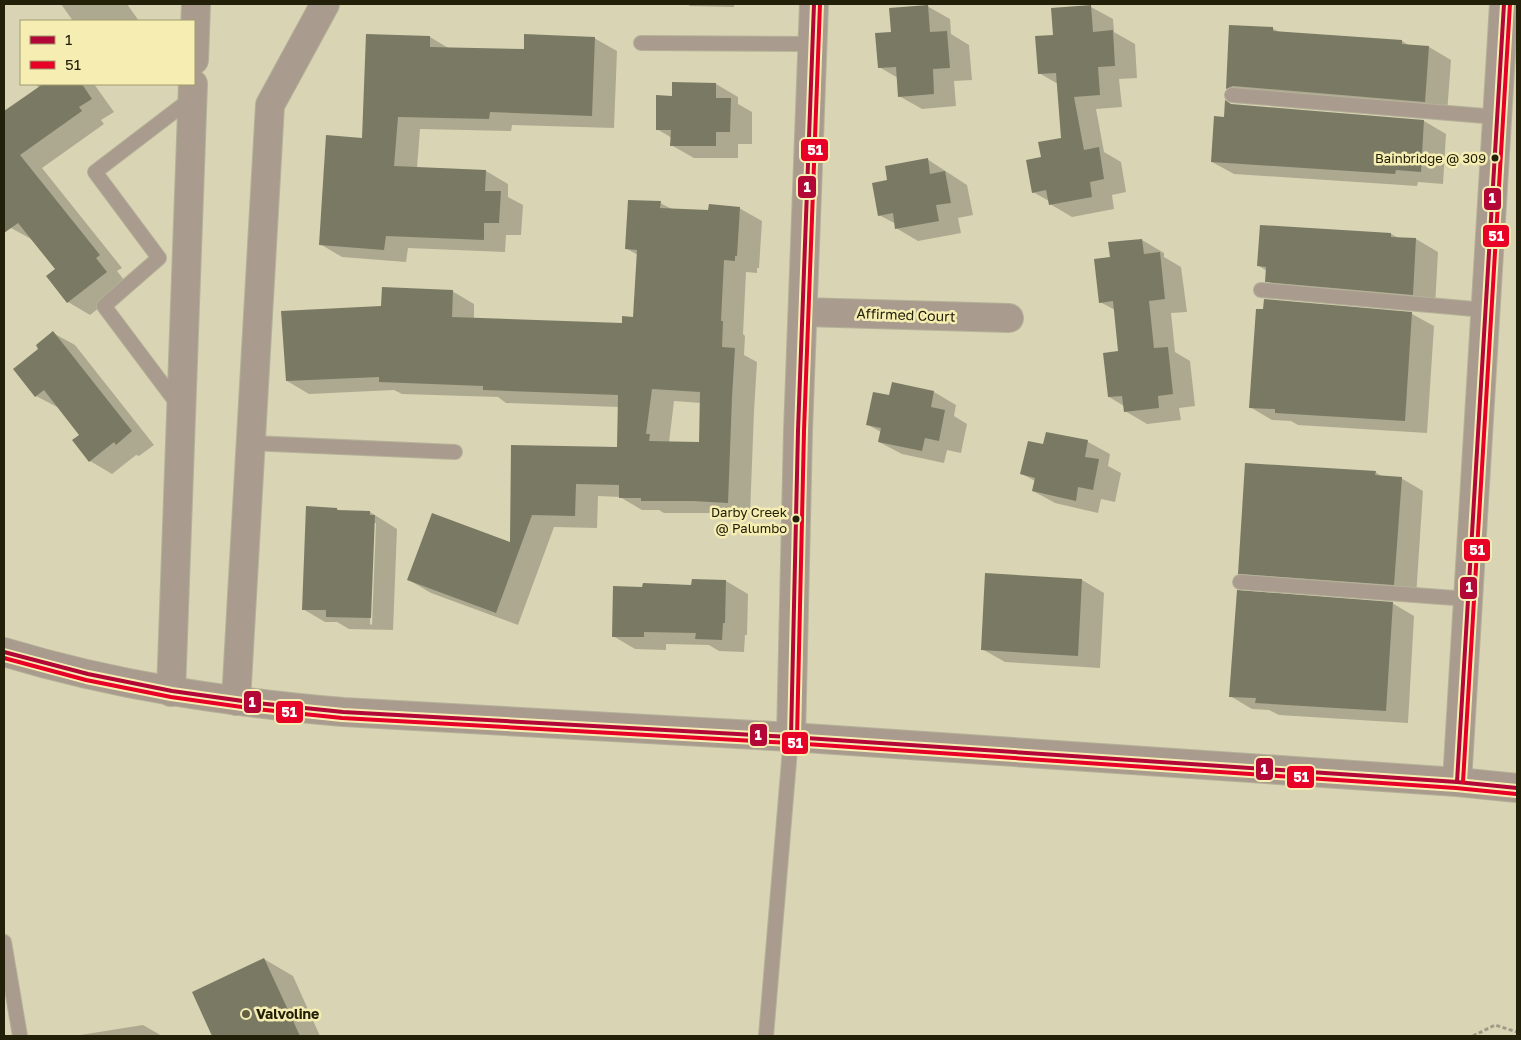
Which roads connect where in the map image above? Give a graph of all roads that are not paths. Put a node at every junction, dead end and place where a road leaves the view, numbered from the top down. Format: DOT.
graph roads {
  1 [pos="196,4"];
  2 [pos="325,4"];
  3 [pos="814,4"];
  4 [pos="1504,4"];
  5 [pos="195,32"];
  6 [pos="641,44"];
  7 [pos="812,44"];
  8 [pos="193,91"];
  9 [pos="1232,95"];
  10 [pos="1497,117"];
  11 [pos="173,260"];
  12 [pos="1262,290"];
  13 [pos="1486,310"];
  14 [pos="803,312"];
  15 [pos="1009,318"];
  16 [pos="182,408"];
  17 [pos="251,443"];
  18 [pos="455,452"];
  19 [pos="1240,582"];
  20 [pos="1468,599"];
  21 [pos="4,652"];
  22 [pos="171,692"];
  23 [pos="236,701"];
  24 [pos="791,737"];
  25 [pos="1457,782"];
  26 [pos="1517,788"];
  27 [pos="4,942"];
  28 [pos="20,1036"];
  29 [pos="766,1036"];
  1 -- 5 [label="street"];
  2 -- 17 [label="street"];
  3 -- 7 [label="street"];
  4 -- 10 [label="street"];
  6 -- 7 [label="lane"];
  7 -- 14 [label="street"];
  8 -- 11 [label="street"];
  8 -- 11 [label="lane"];
  9 -- 10 [label="lane"];
  10 -- 13 [label="street"];
  11 -- 16 [label="street"];
  11 -- 16 [label="lane"];
  12 -- 13 [label="lane"];
  13 -- 20 [label="street"];
  14 -- 15 [label="street, Affirmed Court"];
  14 -- 24 [label="street"];
  16 -- 22 [label="street"];
  17 -- 18 [label="lane"];
  17 -- 23 [label="street"];
  19 -- 20 [label="lane"];
  20 -- 25 [label="street"];
  21 -- 22 [label="street"];
  22 -- 23 [label="street"];
  23 -- 24 [label="street"];
  24 -- 25 [label="street"];
  24 -- 29 [label="lane"];
  25 -- 26 [label="street"];
  27 -- 28 [label="lane"];
}
